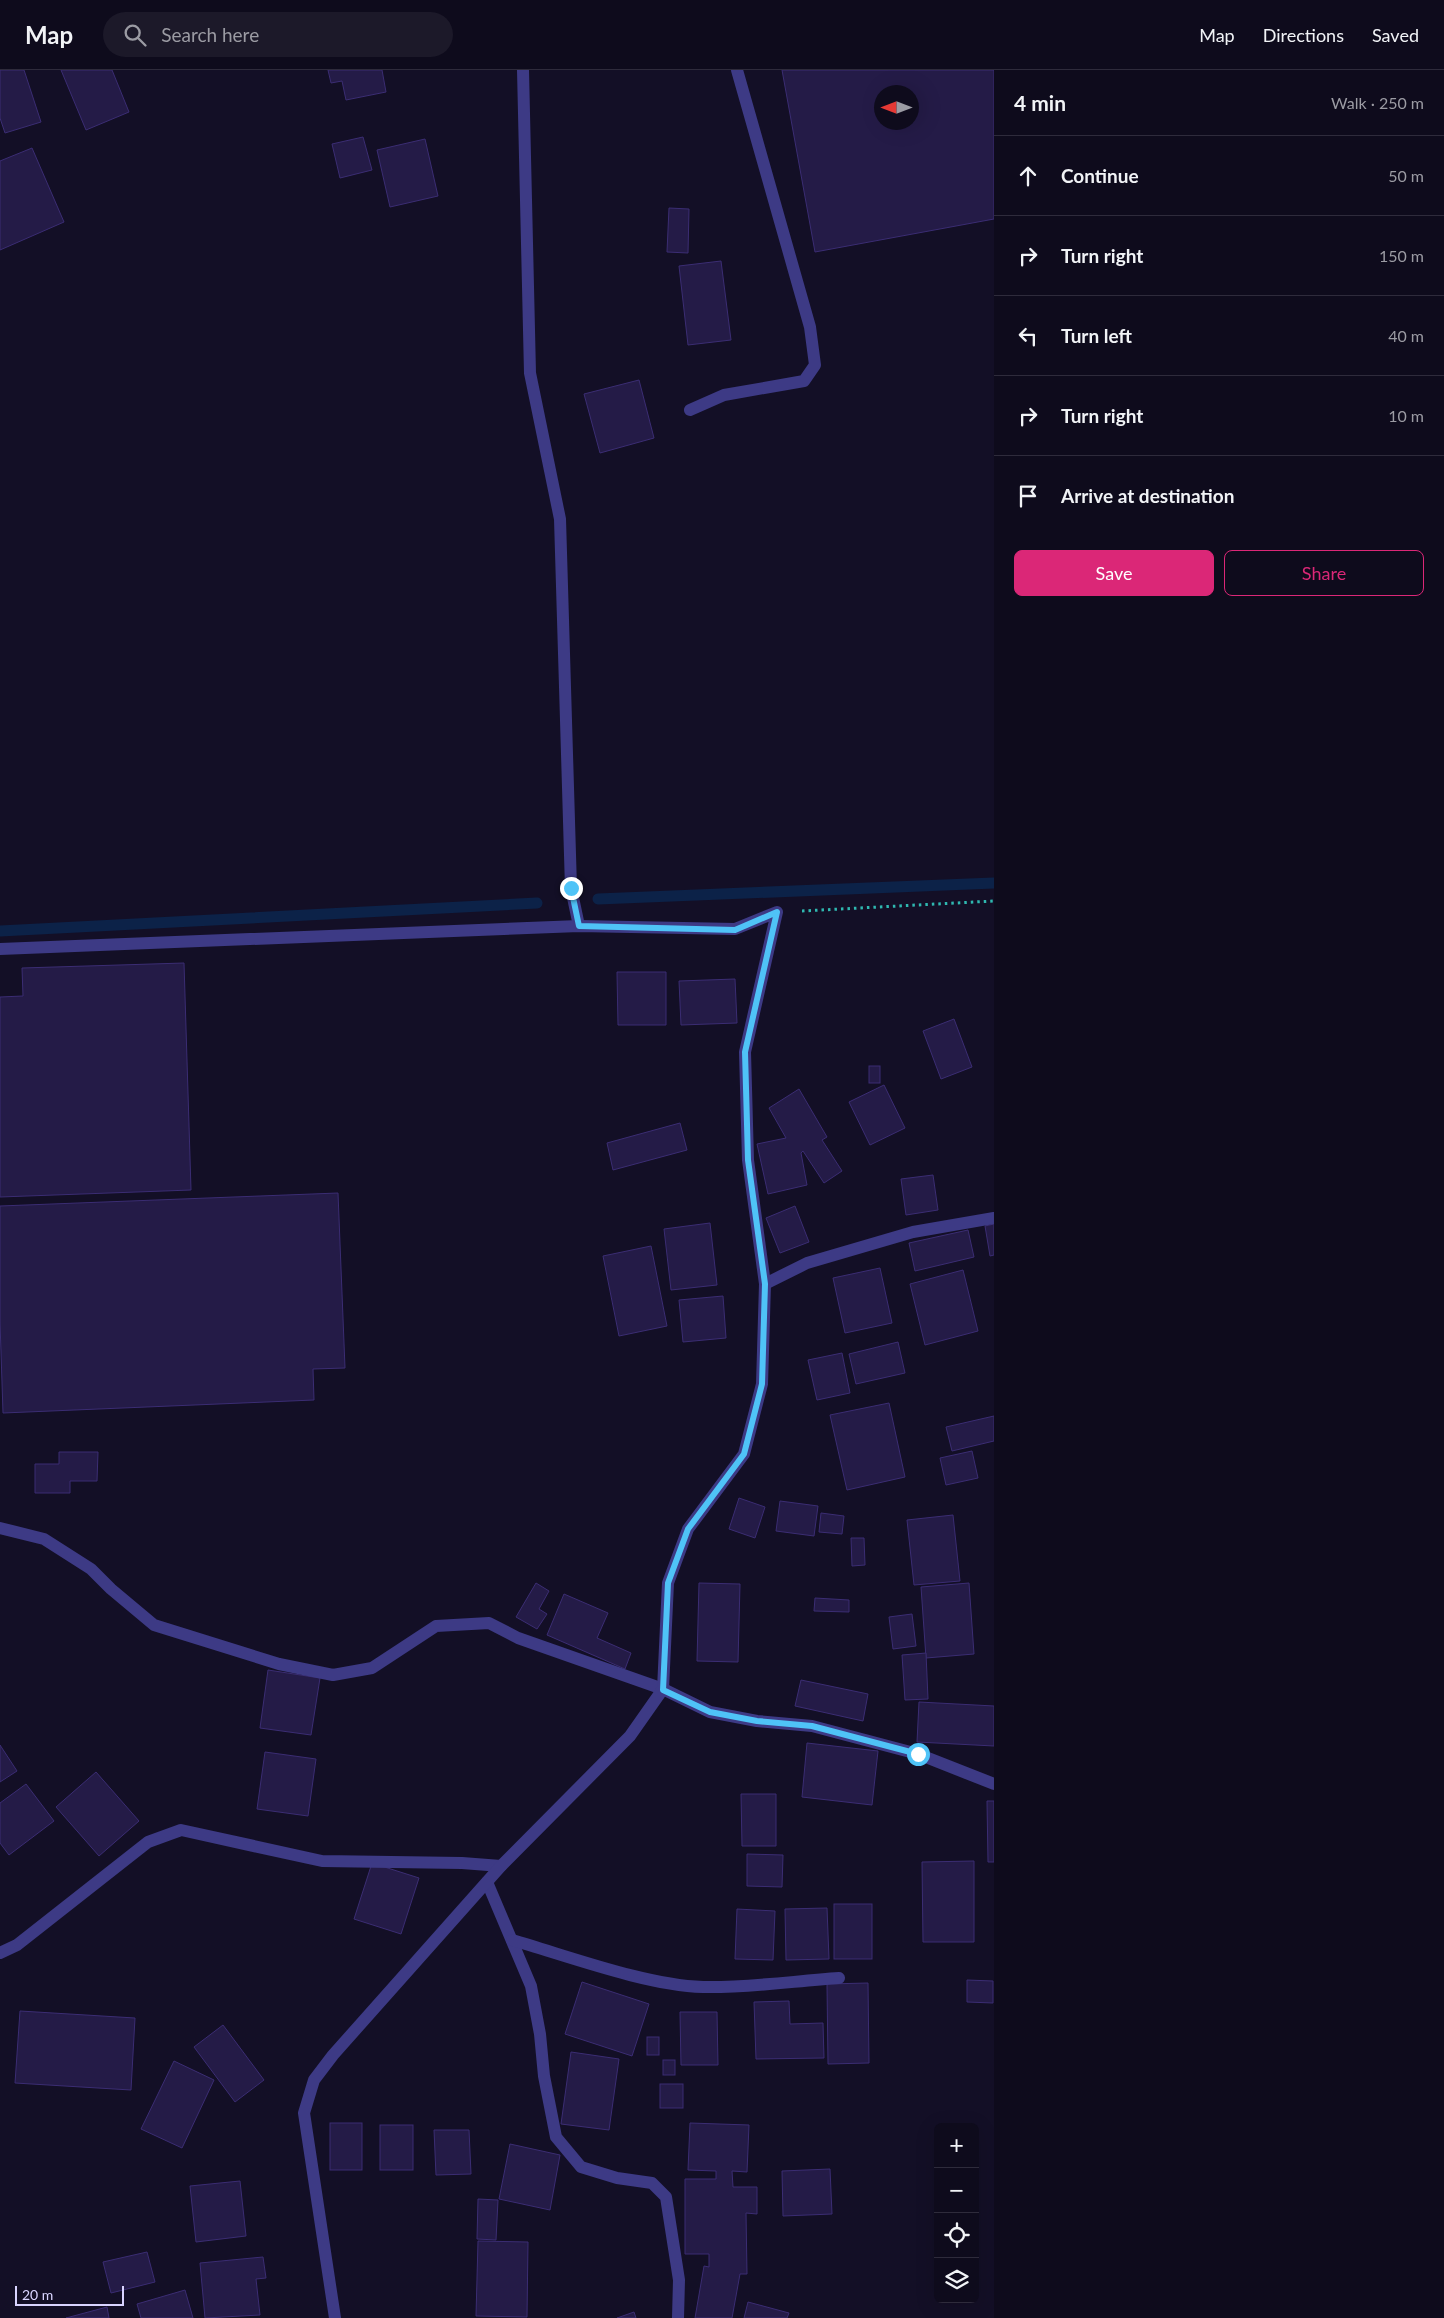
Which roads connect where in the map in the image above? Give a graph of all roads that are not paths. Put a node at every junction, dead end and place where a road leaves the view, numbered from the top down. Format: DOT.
graph roads {
  1 [pos="523,70"];
  2 [pos="737,70"];
  3 [pos="690,410"];
  4 [pos="579,926"];
  5 [pos="0,949"];
  6 [pos="994,1218"];
  7 [pos="765,1284"];
  8 [pos="0,1528"];
  9 [pos="663,1690"];
  10 [pos="994,1784"];
  11 [pos="501,1866"];
  12 [pos="487,1882"];
  13 [pos="512,1940"];
  14 [pos="0,1953"];
  15 [pos="839,1978"];
  16 [pos="335,2318"];
  17 [pos="678,2318"];
  1 -- 4 [label="street"];
  2 -- 3 [label="street"];
  4 -- 5 [label="street"];
  4 -- 7 [label="street"];
  6 -- 7 [label="street"];
  7 -- 9 [label="street"];
  8 -- 9 [label="street"];
  9 -- 10 [label="street"];
  9 -- 11 [label="street"];
  11 -- 12 [label="street"];
  11 -- 14 [label="street"];
  12 -- 13 [label="street"];
  12 -- 16 [label="street"];
  13 -- 15 [label="street"];
  13 -- 17 [label="street"];
}
